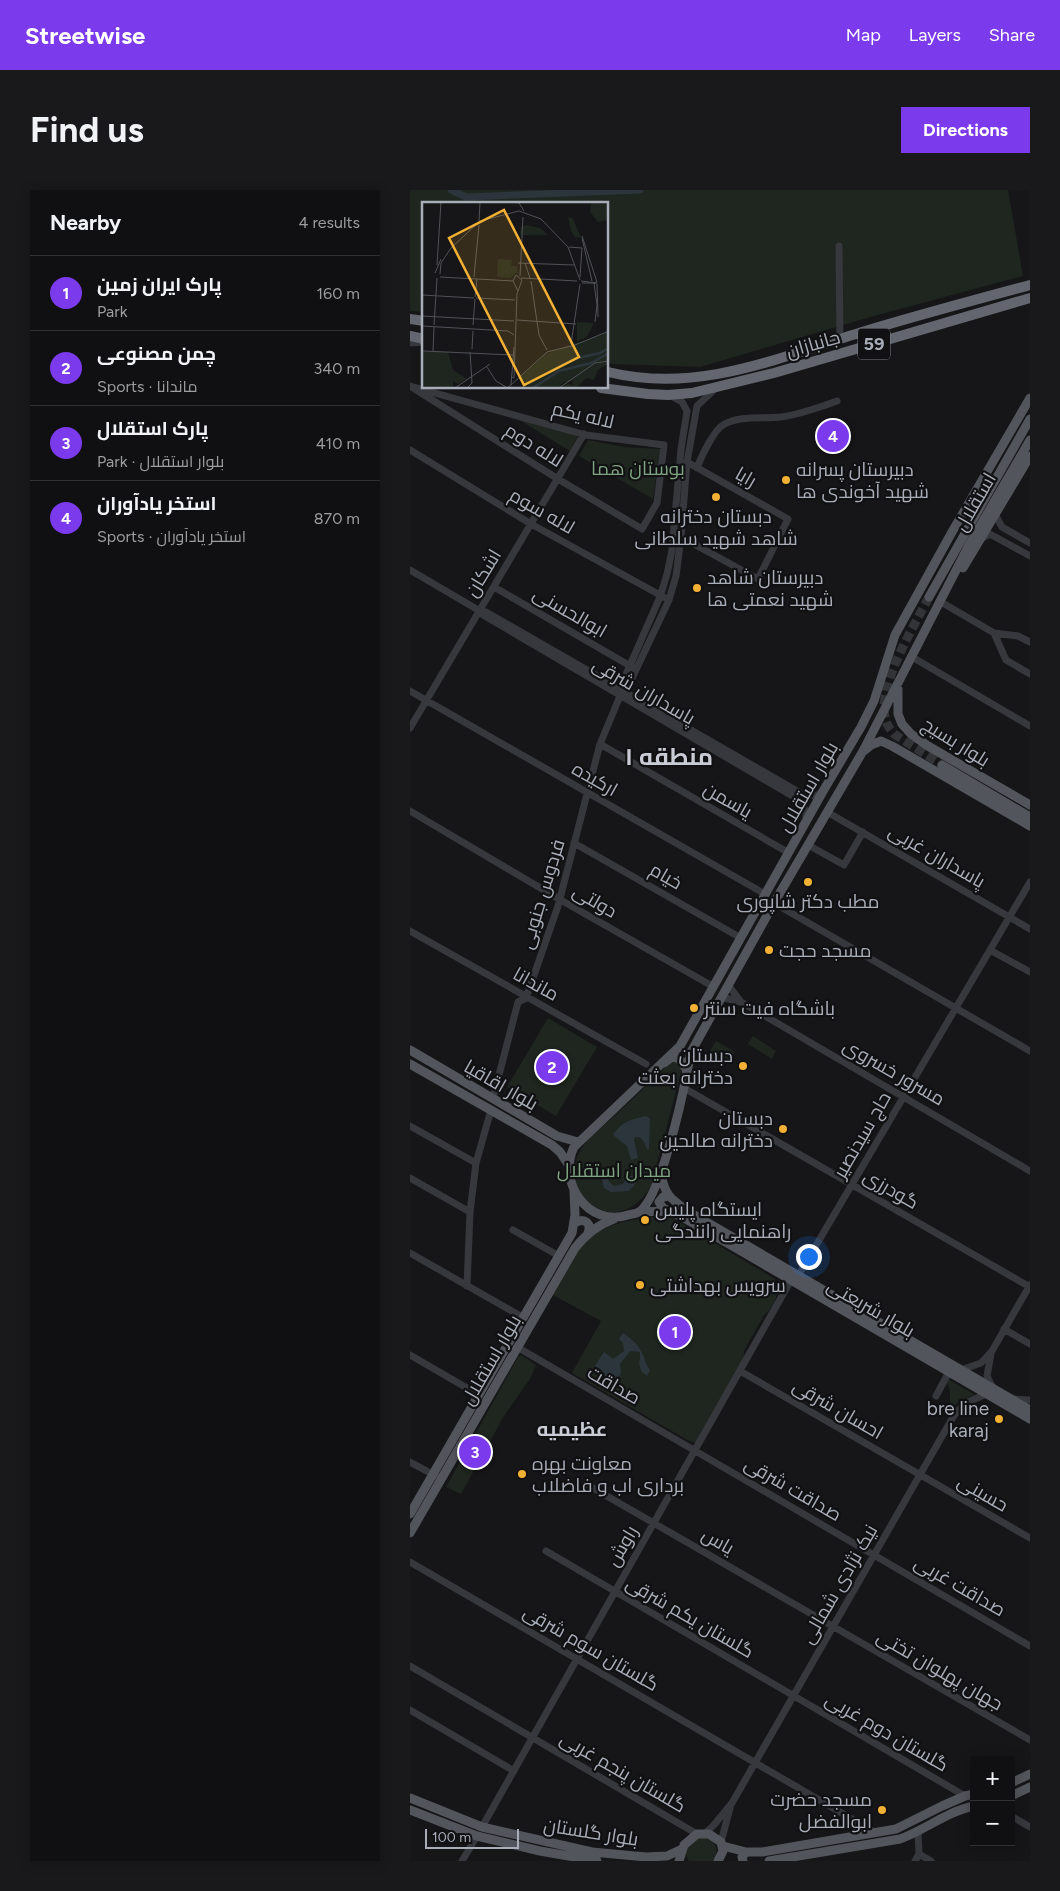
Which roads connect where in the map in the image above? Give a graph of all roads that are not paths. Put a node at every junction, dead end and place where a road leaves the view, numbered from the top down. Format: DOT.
graph roads {
  1 [pos="839,246"];
  2 [pos="1030,285"];
  3 [pos="1030,298"];
  4 [pos="410,336"];
  5 [pos="840,339"];
  6 [pos="422,340"];
  7 [pos="609,372"];
  8 [pos="410,386"];
  9 [pos="716,388"];
  10 [pos="609,389"];
  11 [pos="668,395"];
  12 [pos="1030,398"];
  13 [pos="837,402"];
  14 [pos="1030,419"];
  15 [pos="584,434"];
  16 [pos="1030,440"];
  17 [pos="410,450"];
  18 [pos="1030,456"];
  19 [pos="687,462"];
  20 [pos="697,468"];
  21 [pos="558,479"];
  22 [pos="973,496"];
  23 [pos="998,511"];
  24 [pos="973,518"];
  25 [pos="531,524"];
  26 [pos="642,529"];
  27 [pos="1008,531"];
  28 [pos="950,534"];
  29 [pos="681,538"];
  30 [pos="982,538"];
  31 [pos="1002,540"];
  32 [pos="1030,543"];
  33 [pos="1030,556"];
  34 [pos="410,570"];
  35 [pos="952,582"];
  36 [pos="494,587"];
  37 [pos="660,597"];
  38 [pos="929,597"];
  39 [pos="669,600"];
  40 [pos="941,602"];
  41 [pos="480,611"];
  42 [pos="994,633"];
  43 [pos="1030,642"];
  44 [pos="912,657"];
  45 [pos="633,667"];
  46 [pos="1030,674"];
  47 [pos="898,684"];
  48 [pos="410,691"];
  49 [pos="623,692"];
  50 [pos="426,701"];
  51 [pos="1030,726"];
  52 [pos="410,728"];
  53 [pos="600,744"];
  54 [pos="863,752"];
  55 [pos="944,755"];
  56 [pos="940,768"];
  57 [pos="587,793"];
  58 [pos="822,794"];
  59 [pos="802,798"];
  60 [pos="1030,805"];
  61 [pos="410,811"];
  62 [pos="827,812"];
  63 [pos="1030,816"];
  64 [pos="806,822"];
  65 [pos="1030,826"];
  66 [pos="863,832"];
  67 [pos="574,843"];
  68 [pos="808,845"];
  69 [pos="789,853"];
  70 [pos="1030,882"];
  71 [pos="765,894"];
  72 [pos="559,900"];
  73 [pos="774,903"];
  74 [pos="1009,917"];
  75 [pos="1030,929"];
  76 [pos="410,931"];
  77 [pos="741,938"];
  78 [pos="990,950"];
  79 [pos="1030,972"];
  80 [pos="728,985"];
  81 [pos="714,987"];
  82 [pos="526,998"];
  83 [pos="721,998"];
  84 [pos="741,1002"];
  85 [pos="956,1008"];
  86 [pos="410,1050"];
  87 [pos="1030,1051"];
  88 [pos="664,1063"];
  89 [pos="410,1064"];
  90 [pos="646,1064"];
  91 [pos="687,1072"];
  92 [pos="684,1088"];
  93 [pos="903,1097"];
  94 [pos="493,1098"];
  95 [pos="491,1110"];
  96 [pos="410,1126"];
  97 [pos="578,1142"];
  98 [pos="476,1163"];
  99 [pos="568,1164"];
  100 [pos="1030,1171"];
  101 [pos="661,1174"];
  102 [pos="410,1178"];
  103 [pos="852,1185"];
  104 [pos="574,1191"];
  105 [pos="668,1196"];
  106 [pos="470,1212"];
  107 [pos="640,1212"];
  108 [pos="669,1212"];
  109 [pos="615,1219"];
  110 [pos="575,1223"];
  111 [pos="513,1230"];
  112 [pos="588,1233"];
  113 [pos="410,1253"];
  114 [pos="559,1256"];
  115 [pos="795,1278"];
  116 [pos="467,1286"];
  117 [pos="1030,1287"];
  118 [pos="524,1318"];
  119 [pos="1004,1329"];
  120 [pos="1030,1344"];
  121 [pos="517,1347"];
  122 [pos="992,1351"];
  123 [pos="410,1355"];
  124 [pos="962,1370"];
  125 [pos="740,1371"];
  126 [pos="949,1372"];
  127 [pos="989,1391"];
  128 [pos="478,1395"];
  129 [pos="936,1396"];
  130 [pos="1011,1399"];
  131 [pos="1030,1400"];
  132 [pos="1030,1410"];
  133 [pos="1030,1419"];
  134 [pos="695,1451"];
  135 [pos="410,1462"];
  136 [pos="920,1475"];
  137 [pos="437,1477"];
  138 [pos="586,1484"];
  139 [pos="410,1514"];
  140 [pos="654,1523"];
  141 [pos="410,1533"];
  142 [pos="1030,1538"];
  143 [pos="546,1551"];
  144 [pos="874,1555"];
  145 [pos="410,1562"];
  146 [pos="615,1592"];
  147 [pos="833,1627"];
  148 [pos="1030,1646"];
  149 [pos="577,1659"];
  150 [pos="410,1666"];
  151 [pos="793,1696"];
  152 [pos="410,1710"];
  153 [pos="532,1738"];
  154 [pos="1030,1740"];
  155 [pos="755,1762"];
  156 [pos="514,1771"];
  157 [pos="1030,1774"];
  158 [pos="1015,1780"];
  159 [pos="1030,1787"];
  160 [pos="1015,1794"];
  161 [pos="969,1795"];
  162 [pos="410,1798"];
  163 [pos="732,1803"];
  164 [pos="970,1807"];
  165 [pos="410,1810"];
  166 [pos="1015,1818"];
  167 [pos="482,1827"];
  168 [pos="1030,1827"];
  169 [pos="918,1832"];
  170 [pos="876,1833"];
  171 [pos="700,1834"];
  172 [pos="477,1836"];
  173 [pos="722,1844"];
  174 [pos="682,1850"];
  175 [pos="919,1854"];
  176 [pos="745,1856"];
  177 [pos="462,1861"];
  178 [pos="596,1861"];
  179 [pos="679,1861"];
  180 [pos="718,1861"];
  181 [pos="770,1861"];
  182 [pos="915,1861"];
  183 [pos="931,1861"];
  1 -- 5 [label="street"];
  2 -- 5 [label="highway, جانبازان / 59"];
  3 -- 9 [label="highway, جانبازان / 59"];
  4 -- 6 [label="highway"];
  5 -- 7 [label="highway, جانبازان / 59"];
  8 -- 15 [label="street, لاله یکم"];
  8 -- 21 [label="street, لاله دوم"];
  9 -- 11 [label="highway, جانبازان / 59"];
  9 -- 19 [label="street, فردوس جنوبی"];
  10 -- 11 [label="highway, جانبازان / 59"];
  11 -- 37 [label="street, فردوس جنوبی"];
  12 -- 22 [label="main road, بلوار استقلال"];
  13 -- 20 [label="street"];
  14 -- 24 [label="main road, استقلال"];
  15 -- 21 [label="street, اشکان"];
  15 -- 26 [label="street, لاله یکم"];
  16 -- 35 [label="main road, استقلال"];
  17 -- 25 [label="street, لاله سوم"];
  18 -- 23 [label="main road"];
  19 -- 20 [label="street, رایا"];
  19 -- 29 [label="street, فردوس جنوبی"];
  20 -- 29 [label="street, رایا"];
  21 -- 25 [label="street, اشکان"];
  21 -- 26 [label="street, لاله دوم"];
  22 -- 24 [label="main road"];
  22 -- 28 [label="main road, بلوار استقلال"];
  23 -- 27 [label="street"];
  23 -- 30 [label="main road"];
  24 -- 28 [label="main road"];
  24 -- 38 [label="main road, استقلال"];
  25 -- 36 [label="street, اشکان"];
  25 -- 37 [label="street, لاله سوم"];
  27 -- 31 [label="street"];
  27 -- 32 [label="street"];
  28 -- 58 [label="main road, بلوار استقلال"];
  29 -- 39 [label="street, فردوس جنوبی"];
  30 -- 31 [label="street"];
  30 -- 35 [label="main road"];
  31 -- 33 [label="street"];
  34 -- 41 [label="street, پاسداران شرقی"];
  35 -- 40 [label="main road, بلوار استقلال"];
  36 -- 41 [label="street, اشکان"];
  36 -- 45 [label="street, ابوالحسنی"];
  37 -- 39 [label="street, لاله سوم"];
  37 -- 45 [label="street, فردوس جنوبی"];
  39 -- 45 [label="street, فردوس جنوبی"];
  40 -- 42 [label="street"];
  40 -- 44 [label="main road, بلوار استقلال"];
  41 -- 49 [label="street, پاسداران شرقی"];
  41 -- 50 [label="street, اشکان"];
  42 -- 43 [label="street"];
  42 -- 46 [label="street"];
  44 -- 47 [label="main road, بلوار استقلال"];
  44 -- 51 [label="street"];
  45 -- 49 [label="street, فردوس جنوبی"];
  47 -- 54 [label="main road, بلوار استقلال"];
  47 -- 55 [label="main road, بلوار بسیج"];
  48 -- 50 [label="street, ارکیده"];
  49 -- 53 [label="street, فردوس جنوبی"];
  49 -- 59 [label="street, پاسداران شرقی"];
  50 -- 52 [label="street, اشکان"];
  50 -- 57 [label="street, ارکیده"];
  53 -- 57 [label="street, فردوس جنوبی"];
  53 -- 69 [label="street, یاسمن"];
  54 -- 56 [label="main road"];
  54 -- 62 [label="main road, بلوار استقلال"];
  55 -- 56 [label="main road"];
  55 -- 60 [label="main road, بلوار بسیج"];
  56 -- 63 [label="main road"];
  56 -- 65 [label="main road"];
  57 -- 67 [label="street, فردوس جنوبی"];
  57 -- 71 [label="street, ارکیده"];
  58 -- 59 [label="street"];
  58 -- 64 [label="main road, بلوار استقلال"];
  59 -- 64 [label="street"];
  61 -- 72 [label="street, دولتی"];
  62 -- 66 [label="street, پاسداران غربی"];
  62 -- 68 [label="main road, بلوار استقلال"];
  64 -- 69 [label="main road, بلوار استقلال"];
  66 -- 68 [label="street"];
  66 -- 74 [label="street, پاسداران غربی"];
  67 -- 72 [label="street, فردوس جنوبی"];
  67 -- 77 [label="street, خیام"];
  68 -- 73 [label="main road, بلوار استقلال"];
  69 -- 71 [label="main road, بلوار استقلال"];
  70 -- 74 [label="street, حاج سیدنصیر"];
  71 -- 77 [label="main road, بلوار استقلال"];
  72 -- 81 [label="street, دولتی"];
  72 -- 82 [label="street, فردوس جنوبی"];
  73 -- 80 [label="main road, بلوار استقلال"];
  73 -- 85 [label="street"];
  74 -- 75 [label="street, پاسداران غربی"];
  74 -- 78 [label="street, حاج سیدنصیر"];
  76 -- 82 [label="street, ماندانا"];
  77 -- 81 [label="main road, بلوار استقلال"];
  78 -- 79 [label="street"];
  78 -- 85 [label="street, حاج سیدنصیر"];
  80 -- 83 [label="main road, بلوار استقلال"];
  80 -- 84 [label="street"];
  81 -- 88 [label="main road, بلوار استقلال"];
  82 -- 90 [label="street, ماندانا"];
  82 -- 94 [label="street, فردوس جنوبی"];
  83 -- 84 [label="street"];
  83 -- 91 [label="main road, بلوار استقلال"];
  84 -- 93 [label="street, مسرور خسروی"];
  85 -- 87 [label="street"];
  85 -- 93 [label="street, حاج سیدنصیر"];
  86 -- 94 [label="main road, بلوار اقاقیا"];
  88 -- 91 [label="main road"];
  88 -- 97 [label="main road"];
  89 -- 95 [label="main road, بلوار اقاقیا"];
  91 -- 92 [label="main road"];
  92 -- 101 [label="main road"];
  92 -- 103 [label="street, گودرزی"];
  93 -- 100 [label="street, مسرور خسروی"];
  93 -- 103 [label="street, حاج سیدنصیر"];
  94 -- 97 [label="main road, بلوار اقاقیا"];
  95 -- 98 [label="street"];
  95 -- 99 [label="main road, بلوار اقاقیا"];
  96 -- 98 [label="street"];
  97 -- 99 [label="main road"];
  98 -- 106 [label="street"];
  99 -- 104 [label="main road"];
  101 -- 105 [label="main road"];
  101 -- 107 [label="main road"];
  102 -- 106 [label="street"];
  103 -- 115 [label="street, حاج سیدنصیر"];
  103 -- 117 [label="street, گودرزی"];
  104 -- 109 [label="main road"];
  104 -- 110 [label="main road, بلوار استقلال"];
  105 -- 108 [label="main road"];
  105 -- 115 [label="main road, بلوار شریعتی"];
  106 -- 116 [label="street"];
  107 -- 108 [label="main road, بلوار شریعتی"];
  107 -- 109 [label="main road"];
  108 -- 115 [label="main road, بلوار شریعتی"];
  109 -- 112 [label="main road, بلوار استقلال"];
  110 -- 112 [label="main road"];
  110 -- 114 [label="main road, بلوار استقلال"];
  111 -- 114 [label="street"];
  112 -- 121 [label="main road, بلوار استقلال"];
  113 -- 116 [label="street"];
  114 -- 118 [label="main road, بلوار استقلال"];
  115 -- 124 [label="main road, بلوار شریعتی"];
  115 -- 125 [label="street, راوش"];
  115 -- 126 [label="main road, بلوار شریعتی"];
  116 -- 118 [label="street"];
  117 -- 119 [label="street"];
  118 -- 128 [label="main road, بلوار استقلال"];
  119 -- 120 [label="street"];
  119 -- 122 [label="street"];
  121 -- 134 [label="street, صداقت"];
  121 -- 137 [label="main road, بلوار استقلال"];
  122 -- 124 [label="street"];
  122 -- 127 [label="street"];
  123 -- 128 [label="street"];
  124 -- 127 [label="main road, بلوار شریعتی"];
  125 -- 134 [label="street, راوش"];
  125 -- 136 [label="street, احسان شرقی"];
  126 -- 127 [label="main road, بلوار شریعتی"];
  126 -- 129 [label="street"];
  127 -- 130 [label="main road, بلوار شریعتی"];
  127 -- 133 [label="main road, بلوار شریعتی"];
  127 -- 136 [label="street, نیک نژادی شمالی"];
  128 -- 137 [label="main road, بلوار استقلال"];
  130 -- 131 [label="street"];
  130 -- 132 [label="main road, بلوار شریعتی"];
  134 -- 140 [label="street, راوش"];
  134 -- 144 [label="street, صداقت شرقی"];
  135 -- 137 [label="street"];
  136 -- 142 [label="street, حسینی"];
  136 -- 144 [label="street, نیک نژادی شمالی"];
  137 -- 139 [label="main road, بلوار استقلال"];
  137 -- 141 [label="main road, بلوار استقلال"];
  138 -- 140 [label="street, یاس"];
  140 -- 146 [label="street, راوش"];
  140 -- 147 [label="street, یاس"];
  143 -- 146 [label="street, گلستان یکم شرقی"];
  144 -- 147 [label="street, نیک نژادی شمالی"];
  144 -- 148 [label="street, صداقت غربی"];
  145 -- 149 [label="street, گلستان سوم شرقی"];
  146 -- 149 [label="street, راوش"];
  146 -- 151 [label="street, گلستان یکم شرقی"];
  147 -- 151 [label="street, نیک نژادی شمالی"];
  147 -- 154 [label="street, جهان پهلوان تختی"];
  149 -- 153 [label="street, راوش"];
  149 -- 155 [label="street, گلستان سوم شرقی"];
  150 -- 153 [label="street, گلستان پنجم غربی"];
  151 -- 155 [label="street, نیک نژادی شمالی"];
  151 -- 161 [label="street, گلستان دوم غربی"];
  152 -- 156 [label="street"];
  153 -- 156 [label="street, راوش"];
  153 -- 171 [label="street, گلستان پنجم غربی"];
  155 -- 163 [label="street, نیک نژادی شمالی"];
  155 -- 170 [label="street, گلستان سوم شرقی"];
  156 -- 167 [label="street, راوش"];
  157 -- 158 [label="main road"];
  159 -- 160 [label="main road"];
  161 -- 170 [label="main road"];
  162 -- 167 [label="main road, بلوار گلستان"];
  163 -- 171 [label="street"];
  163 -- 173 [label="street"];
  164 -- 169 [label="main road"];
  165 -- 172 [label="main road, بلوار گلستان"];
  166 -- 168 [label="street"];
  167 -- 174 [label="main road, بلوار گلستان"];
  169 -- 175 [label="street"];
  169 -- 181 [label="main road"];
  170 -- 176 [label="main road"];
  171 -- 173 [label="main road"];
  171 -- 174 [label="main road"];
  172 -- 177 [label="street"];
  172 -- 178 [label="main road, بلوار گلستان"];
  173 -- 176 [label="main road"];
  173 -- 180 [label="main road"];
  174 -- 179 [label="main road"];
  175 -- 182 [label="street"];
  175 -- 183 [label="street"];
}
